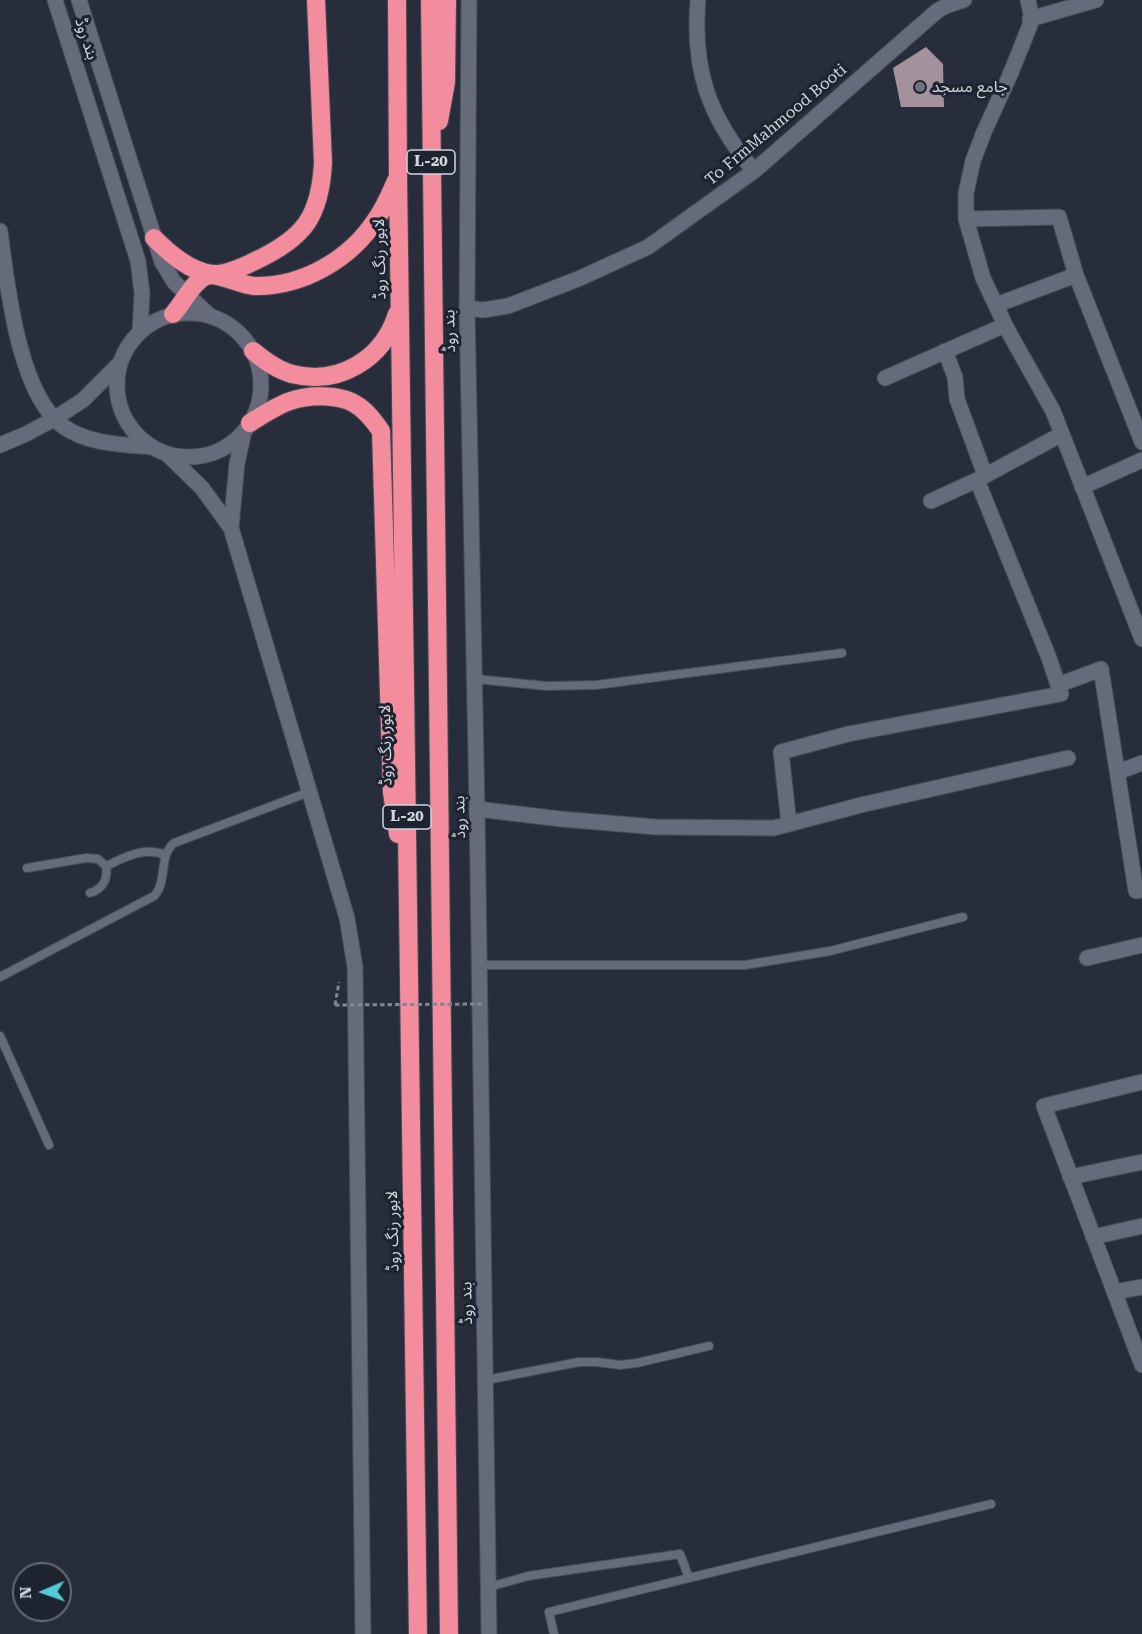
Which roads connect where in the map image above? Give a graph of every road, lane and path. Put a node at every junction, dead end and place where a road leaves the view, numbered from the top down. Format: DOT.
graph roads {
  1 [pos="55,0"];
  2 [pos="79,0"];
  3 [pos="316,0"];
  4 [pos="397,0"];
  5 [pos="430,0"];
  6 [pos="447,0"];
  7 [pos="469,0"];
  8 [pos="698,0"];
  9 [pos="964,0"];
  10 [pos="1028,0"];
  11 [pos="1096,0"];
  12 [pos="945,3"];
  13 [pos="1030,19"];
  14 [pos="431,167"];
  15 [pos="754,171"];
  16 [pos="398,177"];
  17 [pos="966,219"];
  18 [pos="0,231"];
  19 [pos="154,238"];
  20 [pos="213,274"];
  21 [pos="1076,275"];
  22 [pos="188,296"];
  23 [pos="400,301"];
  24 [pos="996,305"];
  25 [pos="468,308"];
  26 [pos="173,314"];
  27 [pos="210,316"];
  28 [pos="1005,325"];
  29 [pos="140,332"];
  30 [pos="253,351"];
  31 [pos="945,351"];
  32 [pos="121,362"];
  33 [pos="885,378"];
  34 [pos="54,419"];
  35 [pos="247,427"];
  36 [pos="1062,434"];
  37 [pos="1142,442"];
  38 [pos="0,445"];
  39 [pos="152,447"];
  40 [pos="167,454"];
  41 [pos="1142,460"];
  42 [pos="981,478"];
  43 [pos="1082,487"];
  44 [pos="931,501"];
  45 [pos="231,528"];
  46 [pos="1142,639"];
  47 [pos="842,653"];
  48 [pos="475,679"];
  49 [pos="1058,685"];
  50 [pos="1068,758"];
  51 [pos="1142,763"];
  52 [pos="1118,772"];
  53 [pos="309,792"];
  54 [pos="477,809"];
  55 [pos="789,824"];
  56 [pos="166,855"];
  57 [pos="106,866"];
  58 [pos="27,868"];
  59 [pos="1142,890"];
  60 [pos="90,893"];
  61 [pos="408,901"];
  62 [pos="963,917"];
  63 [pos="1142,945"];
  64 [pos="1087,958"];
  65 [pos="480,965"];
  66 [pos="340,972"];
  67 [pos="0,977"];
  68 [pos="484,1004"];
  69 [pos="0,1036"];
  70 [pos="1142,1082"];
  71 [pos="49,1145"];
  72 [pos="1142,1162"];
  73 [pos="1070,1177"];
  74 [pos="1142,1226"];
  75 [pos="1093,1237"];
  76 [pos="1142,1287"];
  77 [pos="1114,1292"];
  78 [pos="709,1346"];
  79 [pos="1140,1355"];
  80 [pos="486,1380"];
  81 [pos="991,1504"];
  82 [pos="689,1578"];
  83 [pos="489,1587"];
  84 [pos="363,1634"];
  85 [pos="418,1634"];
  86 [pos="449,1634"];
  87 [pos="489,1634"];
  88 [pos="554,1634"];
  1 -- 29 [label="street, بند روڈ"];
  2 -- 19 [label="street, بند روڈ"];
  3 -- 20 [label="highway"];
  4 -- 16 [label="highway, لاہور رنگ روڈ / L-20"];
  5 -- 14 [label="highway, L-20"];
  6 -- 14 [label="highway"];
  7 -- 25 [label="street, بند روڈ"];
  8 -- 15 [label="street"];
  9 -- 12 [label="street, To FrmMahmood Booti"];
  10 -- 13 [label="street"];
  11 -- 13 [label="street"];
  12 -- 15 [label="street, To FrmMahmood Booti"];
  13 -- 17 [label="street"];
  14 -- 86 [label="highway, L-20"];
  15 -- 25 [label="street, To FrmMahmood Booti"];
  16 -- 20 [label="highway"];
  16 -- 23 [label="highway, لاہور رنگ روڈ / L-20"];
  17 -- 21 [label="street"];
  17 -- 24 [label="street"];
  18 -- 34 [label="street"];
  19 -- 20 [label="highway"];
  19 -- 22 [label="street, بند روڈ"];
  20 -- 22 [label="highway"];
  21 -- 24 [label="street"];
  21 -- 37 [label="street"];
  22 -- 26 [label="highway"];
  22 -- 27 [label="street, بند روڈ"];
  23 -- 30 [label="highway"];
  23 -- 61 [label="highway, لاہور رنگ روڈ / L-20"];
  24 -- 28 [label="street"];
  25 -- 48 [label="street, بند روڈ"];
  26 -- 27 [label="street"];
  26 -- 29 [label="street"];
  27 -- 30 [label="street"];
  28 -- 31 [label="street"];
  28 -- 36 [label="street"];
  29 -- 32 [label="street"];
  30 -- 35 [label="street"];
  31 -- 33 [label="street"];
  31 -- 42 [label="street"];
  32 -- 34 [label="street"];
  32 -- 39 [label="street"];
  34 -- 38 [label="street"];
  34 -- 39 [label="street"];
  35 -- 40 [label="street"];
  35 -- 45 [label="street"];
  35 -- 61 [label="highway"];
  36 -- 42 [label="street"];
  36 -- 43 [label="street"];
  39 -- 40 [label="street"];
  40 -- 45 [label="street"];
  41 -- 43 [label="street"];
  42 -- 44 [label="street"];
  42 -- 49 [label="street"];
  43 -- 46 [label="street"];
  45 -- 53 [label="street"];
  47 -- 48 [label="lane"];
  48 -- 54 [label="street, بند روڈ"];
  49 -- 52 [label="street"];
  49 -- 55 [label="street"];
  50 -- 55 [label="street"];
  51 -- 52 [label="street"];
  52 -- 59 [label="street"];
  53 -- 56 [label="lane"];
  53 -- 84 [label="street"];
  54 -- 55 [label="street"];
  54 -- 65 [label="street, بند روڈ"];
  56 -- 57 [label="lane"];
  56 -- 67 [label="lane"];
  57 -- 58 [label="lane"];
  57 -- 60 [label="lane"];
  61 -- 85 [label="highway, لاہور رنگ روڈ / L-20"];
  62 -- 65 [label="lane"];
  63 -- 64 [label="street"];
  65 -- 80 [label="street, بند روڈ"];
  66 -- 68 [label="path, bridge"];
  69 -- 71 [label="lane"];
  70 -- 73 [label="street"];
  72 -- 73 [label="street"];
  73 -- 75 [label="street"];
  74 -- 75 [label="street"];
  75 -- 77 [label="street"];
  76 -- 77 [label="street"];
  77 -- 79 [label="street"];
  78 -- 80 [label="lane"];
  80 -- 83 [label="street, بند روڈ"];
  81 -- 82 [label="lane"];
  82 -- 83 [label="lane"];
  82 -- 88 [label="lane"];
  83 -- 87 [label="street, بند روڈ"];
}
